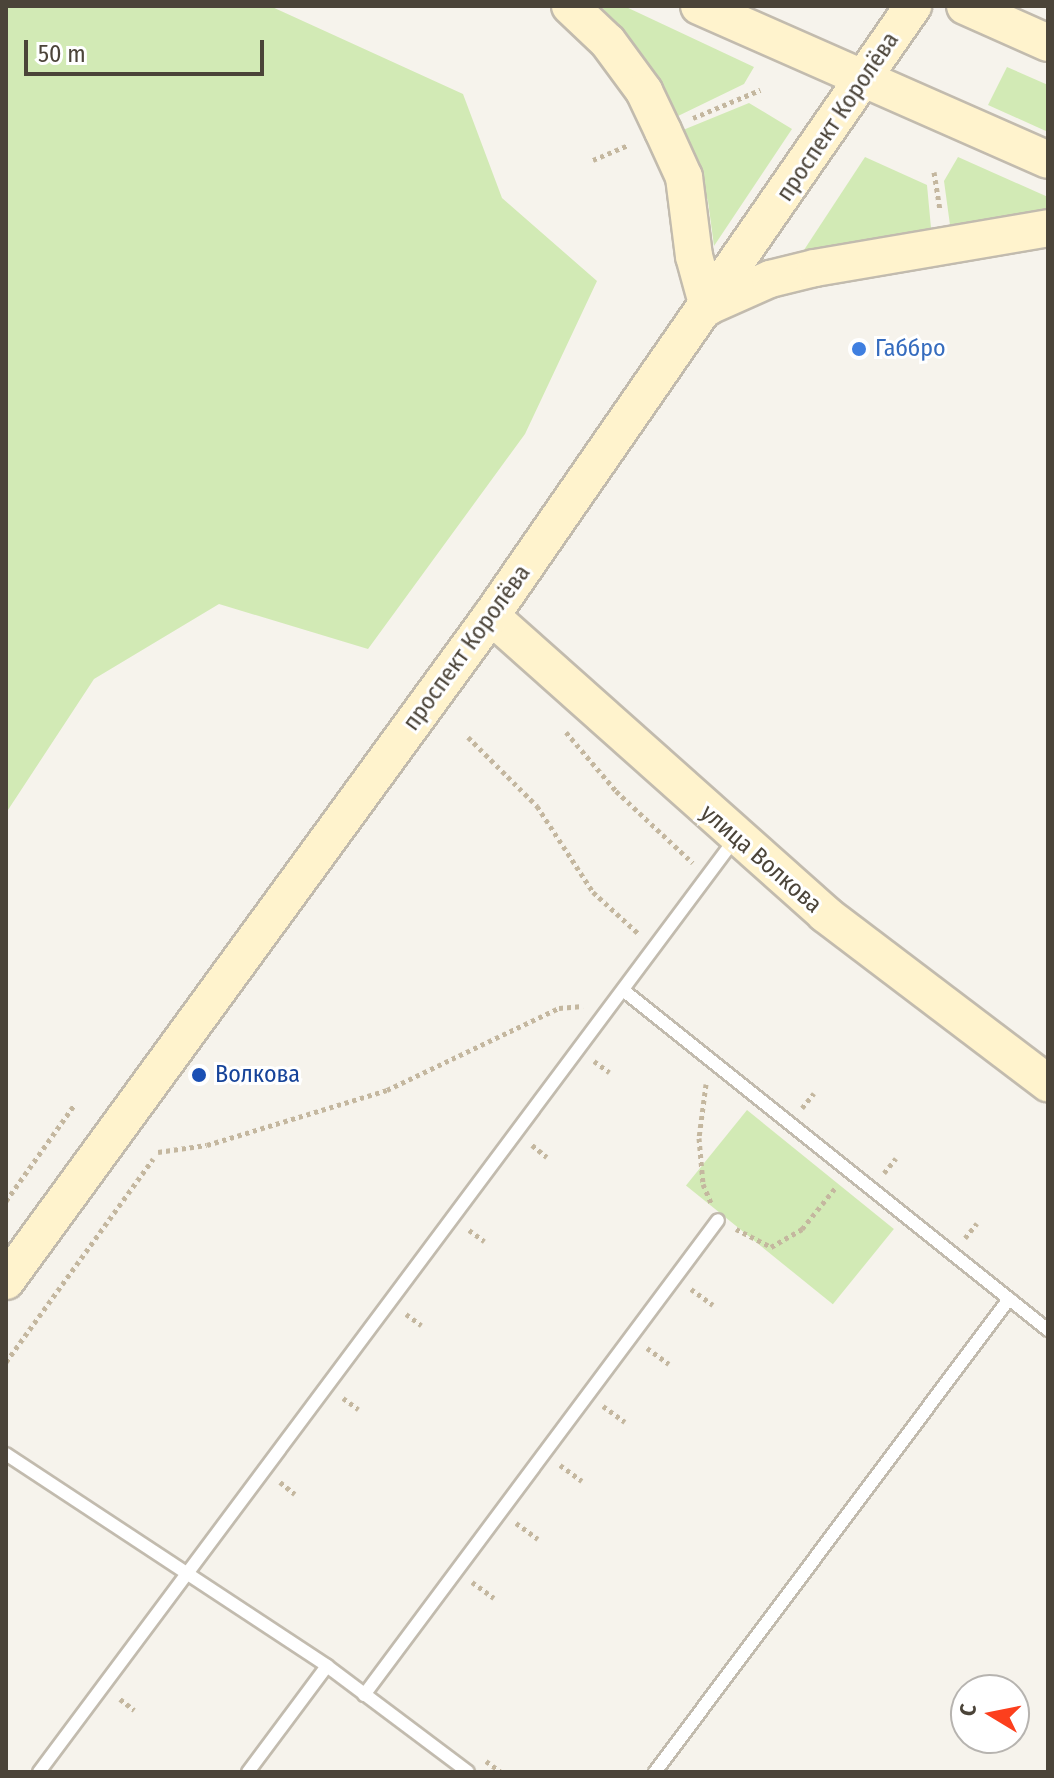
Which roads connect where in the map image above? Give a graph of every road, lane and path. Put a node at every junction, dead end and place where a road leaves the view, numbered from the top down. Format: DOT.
graph roads {
  1 [pos="570,6"];
  2 [pos="699,6"];
  3 [pos="913,6"];
  4 [pos="965,6"];
  5 [pos="1048,43"];
  6 [pos="864,79"];
  7 [pos="760,90"];
  8 [pos="692,119"];
  9 [pos="629,145"];
  10 [pos="593,160"];
  11 [pos="1048,160"];
  12 [pos="934,172"];
  13 [pos="940,211"];
  14 [pos="1048,228"];
  15 [pos="708,307"];
  16 [pos="491,616"];
  17 [pos="558,722"];
  18 [pos="468,737"];
  19 [pos="735,839"];
  20 [pos="708,875"];
  21 [pos="655,947"];
  22 [pos="623,990"];
  23 [pos="612,1005"];
  24 [pos="709,1059"];
  25 [pos="1048,1083"];
  26 [pos="75,1104"];
  27 [pos="158,1152"];
  28 [pos="153,1159"];
  29 [pos="845,1168"];
  30 [pos="6,1201"];
  31 [pos="718,1220"];
  32 [pos="6,1281"];
  33 [pos="691,1289"];
  34 [pos="1009,1299"];
  35 [pos="713,1305"];
  36 [pos="1048,1330"];
  37 [pos="647,1347"];
  38 [pos="6,1362"];
  39 [pos="669,1364"];
  40 [pos="603,1406"];
  41 [pos="625,1422"];
  42 [pos="6,1454"];
  43 [pos="560,1464"];
  44 [pos="582,1481"];
  45 [pos="516,1523"];
  46 [pos="538,1539"];
  47 [pos="186,1576"];
  48 [pos="472,1581"];
  49 [pos="494,1598"];
  50 [pos="327,1666"];
  51 [pos="364,1695"];
  52 [pos="119,1698"];
  53 [pos="134,1710"];
  54 [pos="39,1772"];
  55 [pos="248,1772"];
  56 [pos="468,1772"];
  57 [pos="655,1772"];
  1 -- 15 [label="main road"];
  2 -- 6 [label="main road"];
  3 -- 6 [label="main road, проспект Королёва"];
  4 -- 5 [label="main road"];
  6 -- 11 [label="main road"];
  6 -- 15 [label="main road, проспект Королёва"];
  7 -- 8 [label="path"];
  9 -- 10 [label="path"];
  12 -- 13 [label="path"];
  14 -- 15 [label="main road"];
  15 -- 16 [label="main road, проспект Королёва"];
  16 -- 19 [label="main road, улица Волкова"];
  16 -- 32 [label="main road, проспект Королёва"];
  17 -- 20 [label="path"];
  18 -- 21 [label="path"];
  19 -- 20 [label="lane"];
  19 -- 25 [label="main road, улица Волкова"];
  20 -- 21 [label="lane"];
  21 -- 22 [label="lane"];
  22 -- 23 [label="lane"];
  22 -- 24 [label="lane"];
  23 -- 27 [label="path"];
  23 -- 47 [label="lane"];
  24 -- 29 [label="lane"];
  24 -- 31 [label="path"];
  26 -- 30 [label="path"];
  28 -- 38 [label="path"];
  29 -- 31 [label="path"];
  29 -- 34 [label="lane"];
  31 -- 51 [label="lane"];
  33 -- 35 [label="path"];
  34 -- 36 [label="lane"];
  34 -- 57 [label="lane"];
  37 -- 39 [label="path"];
  40 -- 41 [label="path"];
  42 -- 47 [label="lane"];
  43 -- 44 [label="path"];
  45 -- 46 [label="path"];
  47 -- 50 [label="lane"];
  47 -- 54 [label="lane"];
  48 -- 49 [label="path"];
  50 -- 51 [label="lane"];
  50 -- 55 [label="lane"];
  51 -- 56 [label="lane"];
  52 -- 53 [label="path"];
}
